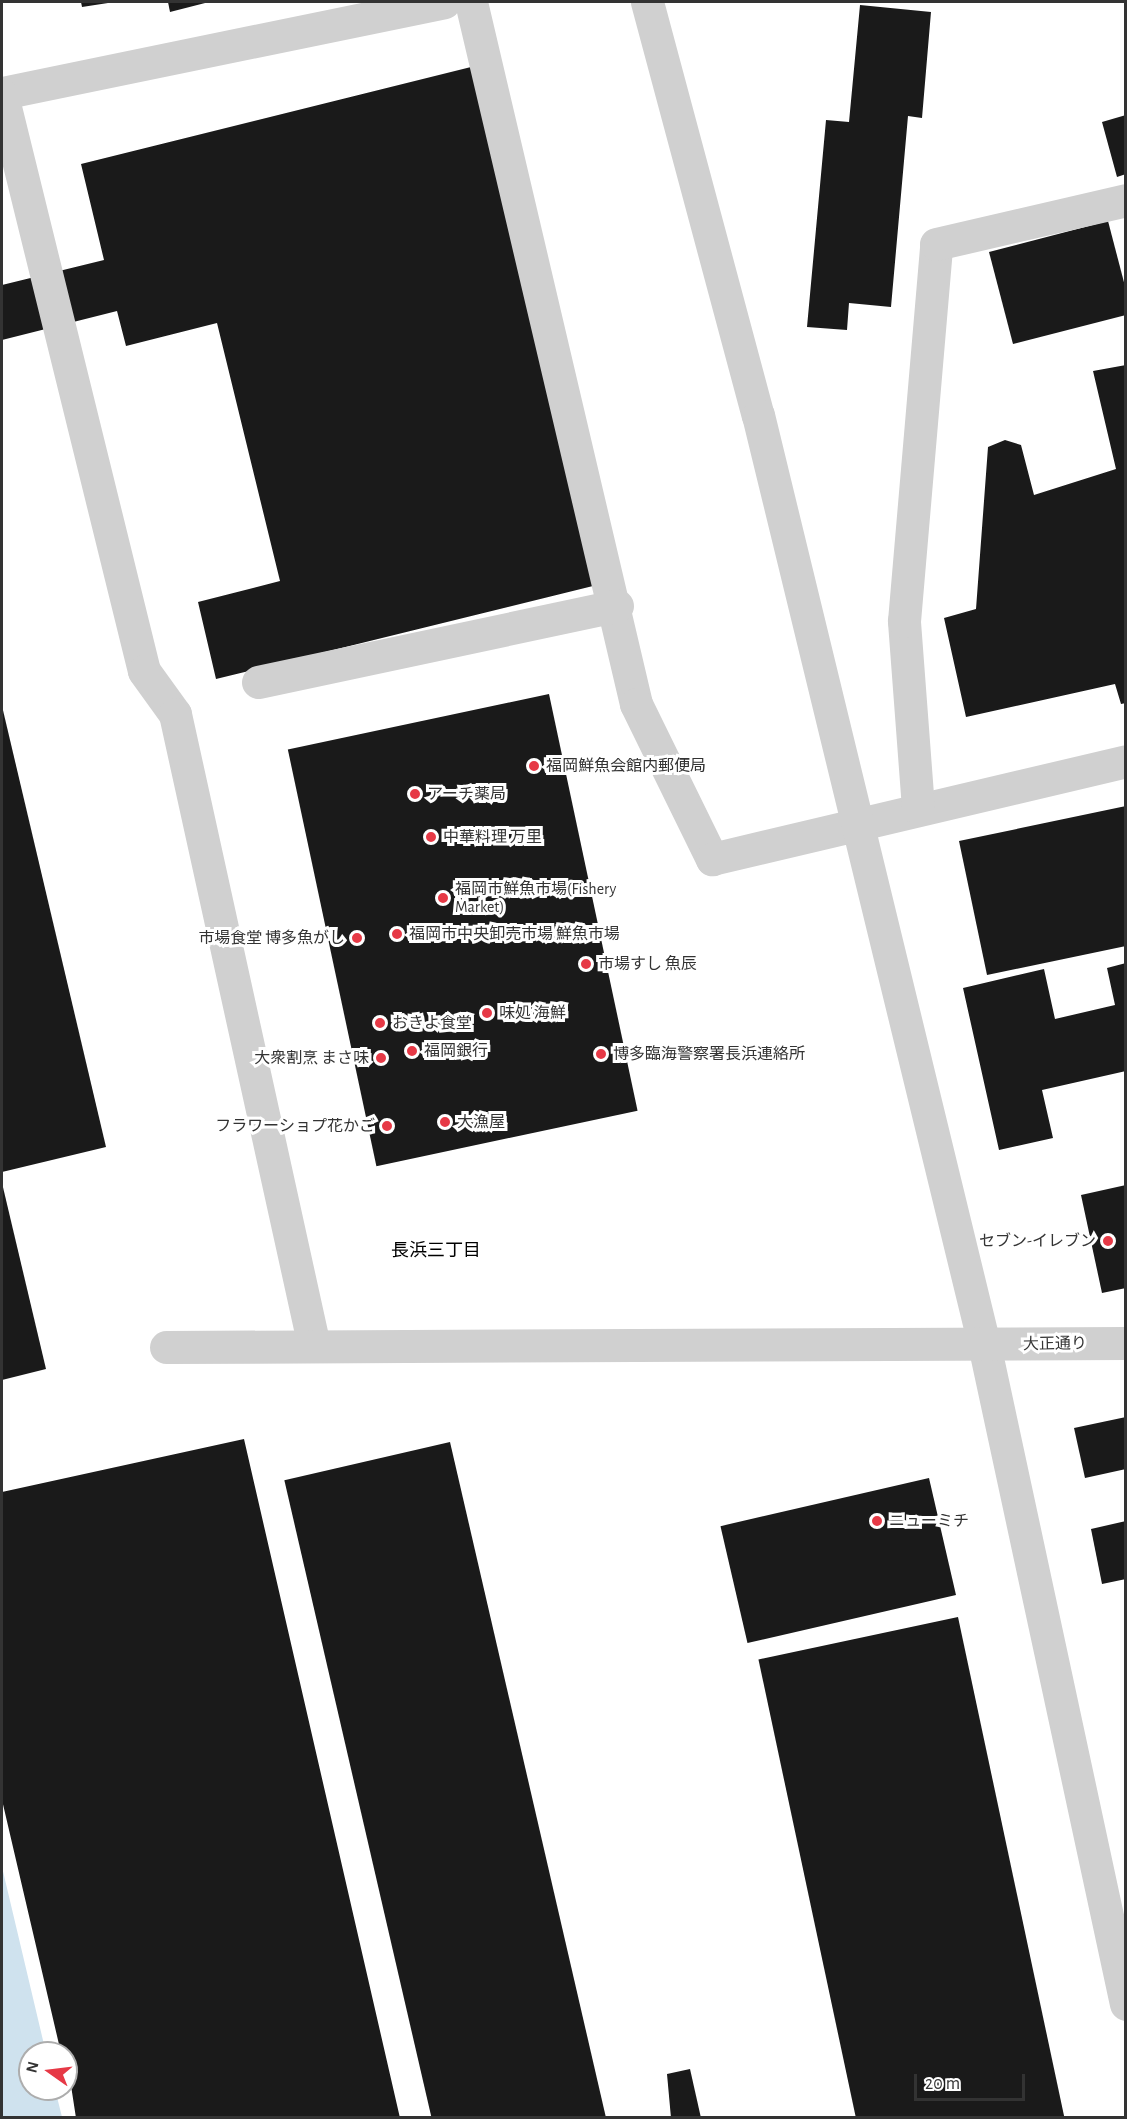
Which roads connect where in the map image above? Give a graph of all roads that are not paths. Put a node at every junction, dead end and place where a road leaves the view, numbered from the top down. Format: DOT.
graph roads {
  1 [pos="444,2"];
  2 [pos="471,2"];
  3 [pos="647,2"];
  4 [pos="2,94"];
  5 [pos="1125,200"];
  6 [pos="616,606"];
  7 [pos="258,682"];
  8 [pos="1125,761"];
  9 [pos="918,808"];
  10 [pos="860,825"];
  11 [pos="1125,1343"];
  12 [pos="984,1344"];
  13 [pos="314,1346"];
  14 [pos="166,1347"];
  15 [pos="1125,2004"];
  1 -- 4 [label="street"];
  2 -- 6 [label="street"];
  3 -- 10 [label="street"];
  4 -- 13 [label="street"];
  5 -- 9 [label="street"];
  6 -- 7 [label="street"];
  6 -- 10 [label="street"];
  8 -- 9 [label="street"];
  9 -- 10 [label="street"];
  10 -- 12 [label="street"];
  11 -- 12 [label="street, 大正通り"];
  12 -- 13 [label="street, 大正通り"];
  12 -- 15 [label="street"];
  13 -- 14 [label="street, 大正通り"];
}
